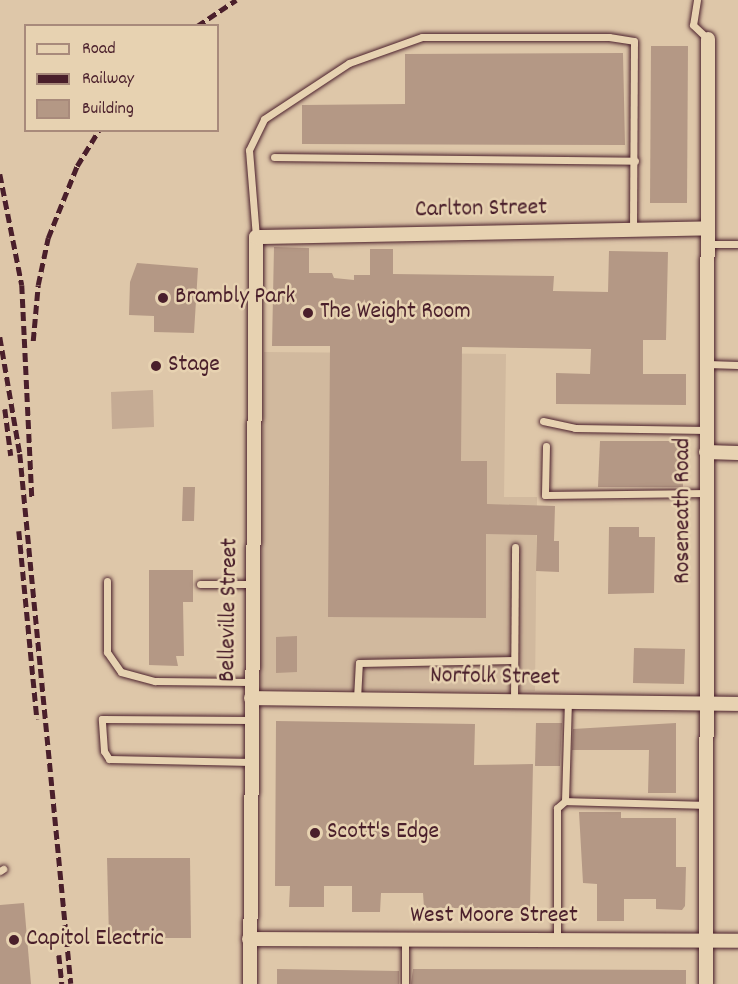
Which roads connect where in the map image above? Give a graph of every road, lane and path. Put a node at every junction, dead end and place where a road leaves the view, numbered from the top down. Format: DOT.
graph roads {
  1 [pos="697,0"];
  2 [pos="708,39"];
  3 [pos="274,157"];
  4 [pos="635,161"];
  5 [pos="707,228"];
  6 [pos="633,230"];
  7 [pos="256,237"];
  8 [pos="708,244"];
  9 [pos="738,244"];
  10 [pos="707,364"];
  11 [pos="738,365"];
  12 [pos="543,421"];
  13 [pos="706,430"];
  14 [pos="546,446"];
  15 [pos="706,452"];
  16 [pos="738,453"];
  17 [pos="706,493"];
  18 [pos="514,547"];
  19 [pos="107,581"];
  20 [pos="200,584"];
  21 [pos="253,584"];
  22 [pos="514,660"];
  23 [pos="251,682"];
  24 [pos="251,698"];
  25 [pos="357,699"];
  26 [pos="514,701"];
  27 [pos="568,701"];
  28 [pos="705,704"];
  29 [pos="738,704"];
  30 [pos="251,720"];
  31 [pos="251,762"];
  32 [pos="565,801"];
  33 [pos="705,805"];
  34 [pos="249,939"];
  35 [pos="405,939"];
  36 [pos="558,940"];
  37 [pos="705,941"];
  38 [pos="738,941"];
  39 [pos="250,984"];
  40 [pos="405,984"];
  41 [pos="706,984"];
  1 -- 2 [label="lane"];
  2 -- 5 [label="street, Roseneath Road"];
  3 -- 4 [label="lane"];
  4 -- 6 [label="lane"];
  4 -- 7 [label="lane"];
  5 -- 6 [label="street, Carlton Street"];
  5 -- 8 [label="street, Roseneath Road"];
  6 -- 7 [label="street, Carlton Street"];
  7 -- 21 [label="street, Belleville Street"];
  8 -- 9 [label="lane"];
  8 -- 10 [label="street, Roseneath Road"];
  10 -- 11 [label="lane"];
  10 -- 13 [label="street, Roseneath Road"];
  12 -- 13 [label="lane"];
  13 -- 15 [label="street, Roseneath Road"];
  14 -- 17 [label="lane"];
  15 -- 16 [label="street"];
  15 -- 17 [label="street, Roseneath Road"];
  17 -- 28 [label="street, Roseneath Road"];
  18 -- 22 [label="lane"];
  19 -- 23 [label="lane"];
  20 -- 21 [label="lane"];
  21 -- 23 [label="street, Belleville Street"];
  22 -- 25 [label="lane"];
  22 -- 26 [label="lane"];
  23 -- 24 [label="street, Belleville Street"];
  24 -- 25 [label="street, Norfolk Street"];
  24 -- 30 [label="street, Belleville Street"];
  25 -- 26 [label="street, Norfolk Street"];
  26 -- 27 [label="street, Norfolk Street"];
  27 -- 28 [label="street, Norfolk Street"];
  27 -- 32 [label="lane"];
  28 -- 29 [label="street, Norfolk Street"];
  28 -- 33 [label="street, Roseneath Road"];
  30 -- 31 [label="street, Belleville Street"];
  30 -- 31 [label="lane"];
  31 -- 34 [label="street, Belleville Street"];
  32 -- 33 [label="lane"];
  32 -- 36 [label="lane"];
  33 -- 37 [label="street, Roseneath Road"];
  34 -- 35 [label="street, West Moore Street"];
  34 -- 39 [label="street, Belleville Street"];
  35 -- 36 [label="street, West Moore Street"];
  35 -- 40 [label="lane"];
  36 -- 37 [label="street, West Moore Street"];
  37 -- 38 [label="street, West Moore Street"];
  37 -- 41 [label="street, Roseneath Road"];
}
